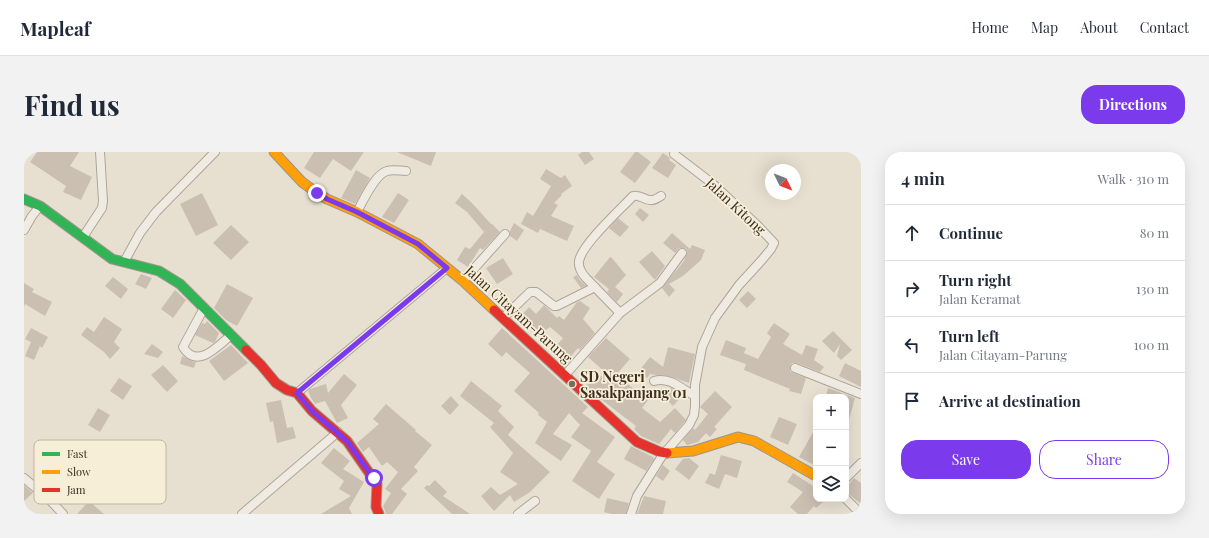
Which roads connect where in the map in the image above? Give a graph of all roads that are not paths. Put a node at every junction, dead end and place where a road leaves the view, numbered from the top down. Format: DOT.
graph roads {
  1 [pos="100,152"];
  2 [pos="215,152"];
  3 [pos="274,152"];
  4 [pos="674,154"];
  5 [pos="406,171"];
  6 [pos="660,196"];
  7 [pos="24,199"];
  8 [pos="40,206"];
  9 [pos="357,212"];
  10 [pos="24,230"];
  11 [pos="506,234"];
  12 [pos="83,238"];
  13 [pos="682,253"];
  14 [pos="124,262"];
  15 [pos="447,268"];
  16 [pos="464,281"];
  17 [pos="595,287"];
  18 [pos="204,308"];
  19 [pos="620,312"];
  20 [pos="503,318"];
  21 [pos="231,335"];
  22 [pos="795,368"];
  23 [pos="565,375"];
  24 [pos="654,382"];
  25 [pos="297,393"];
  26 [pos="861,394"];
  27 [pos="695,396"];
  28 [pos="338,432"];
  29 [pos="665,453"];
  30 [pos="861,463"];
  31 [pos="813,474"];
  32 [pos="849,475"];
  33 [pos="24,478"];
  34 [pos="34,486"];
  35 [pos="535,501"];
  36 [pos="849,502"];
  37 [pos="54,504"];
  38 [pos="63,514"];
  39 [pos="242,514"];
  40 [pos="379,514"];
  41 [pos="518,514"];
  42 [pos="631,514"];
  43 [pos="860,514"];
  1 -- 12 [label="street"];
  2 -- 14 [label="street"];
  3 -- 9 [label="street, Jalan Citayam-Parung"];
  4 -- 27 [label="street, Jalan Kitong"];
  5 -- 9 [label="street"];
  6 -- 17 [label="street"];
  7 -- 8 [label="street"];
  8 -- 10 [label="street"];
  8 -- 12 [label="street"];
  9 -- 15 [label="street, Jalan Citayam-Parung"];
  11 -- 16 [label="street"];
  12 -- 14 [label="street"];
  13 -- 19 [label="street"];
  14 -- 18 [label="street"];
  15 -- 16 [label="street, Jalan Citayam-Parung"];
  15 -- 25 [label="street"];
  16 -- 20 [label="street, Jalan Citayam-Parung"];
  17 -- 19 [label="street"];
  17 -- 20 [label="street"];
  18 -- 21 [label="street"];
  18 -- 21 [label="street"];
  19 -- 23 [label="street"];
  20 -- 23 [label="street, Jalan Citayam-Parung"];
  21 -- 25 [label="street"];
  22 -- 26 [label="street"];
  23 -- 29 [label="street, Jalan Citayam-Parung"];
  24 -- 27 [label="street"];
  25 -- 28 [label="street"];
  27 -- 29 [label="street, Jalan Kitong"];
  28 -- 39 [label="street"];
  28 -- 40 [label="street"];
  29 -- 31 [label="street, Jalan Citayam-Parung"];
  29 -- 42 [label="street, Jalan Kitong"];
  30 -- 32 [label="street"];
  33 -- 34 [label="street"];
  35 -- 41 [label="street"];
  36 -- 43 [label="street"];
  37 -- 38 [label="street"];
}
